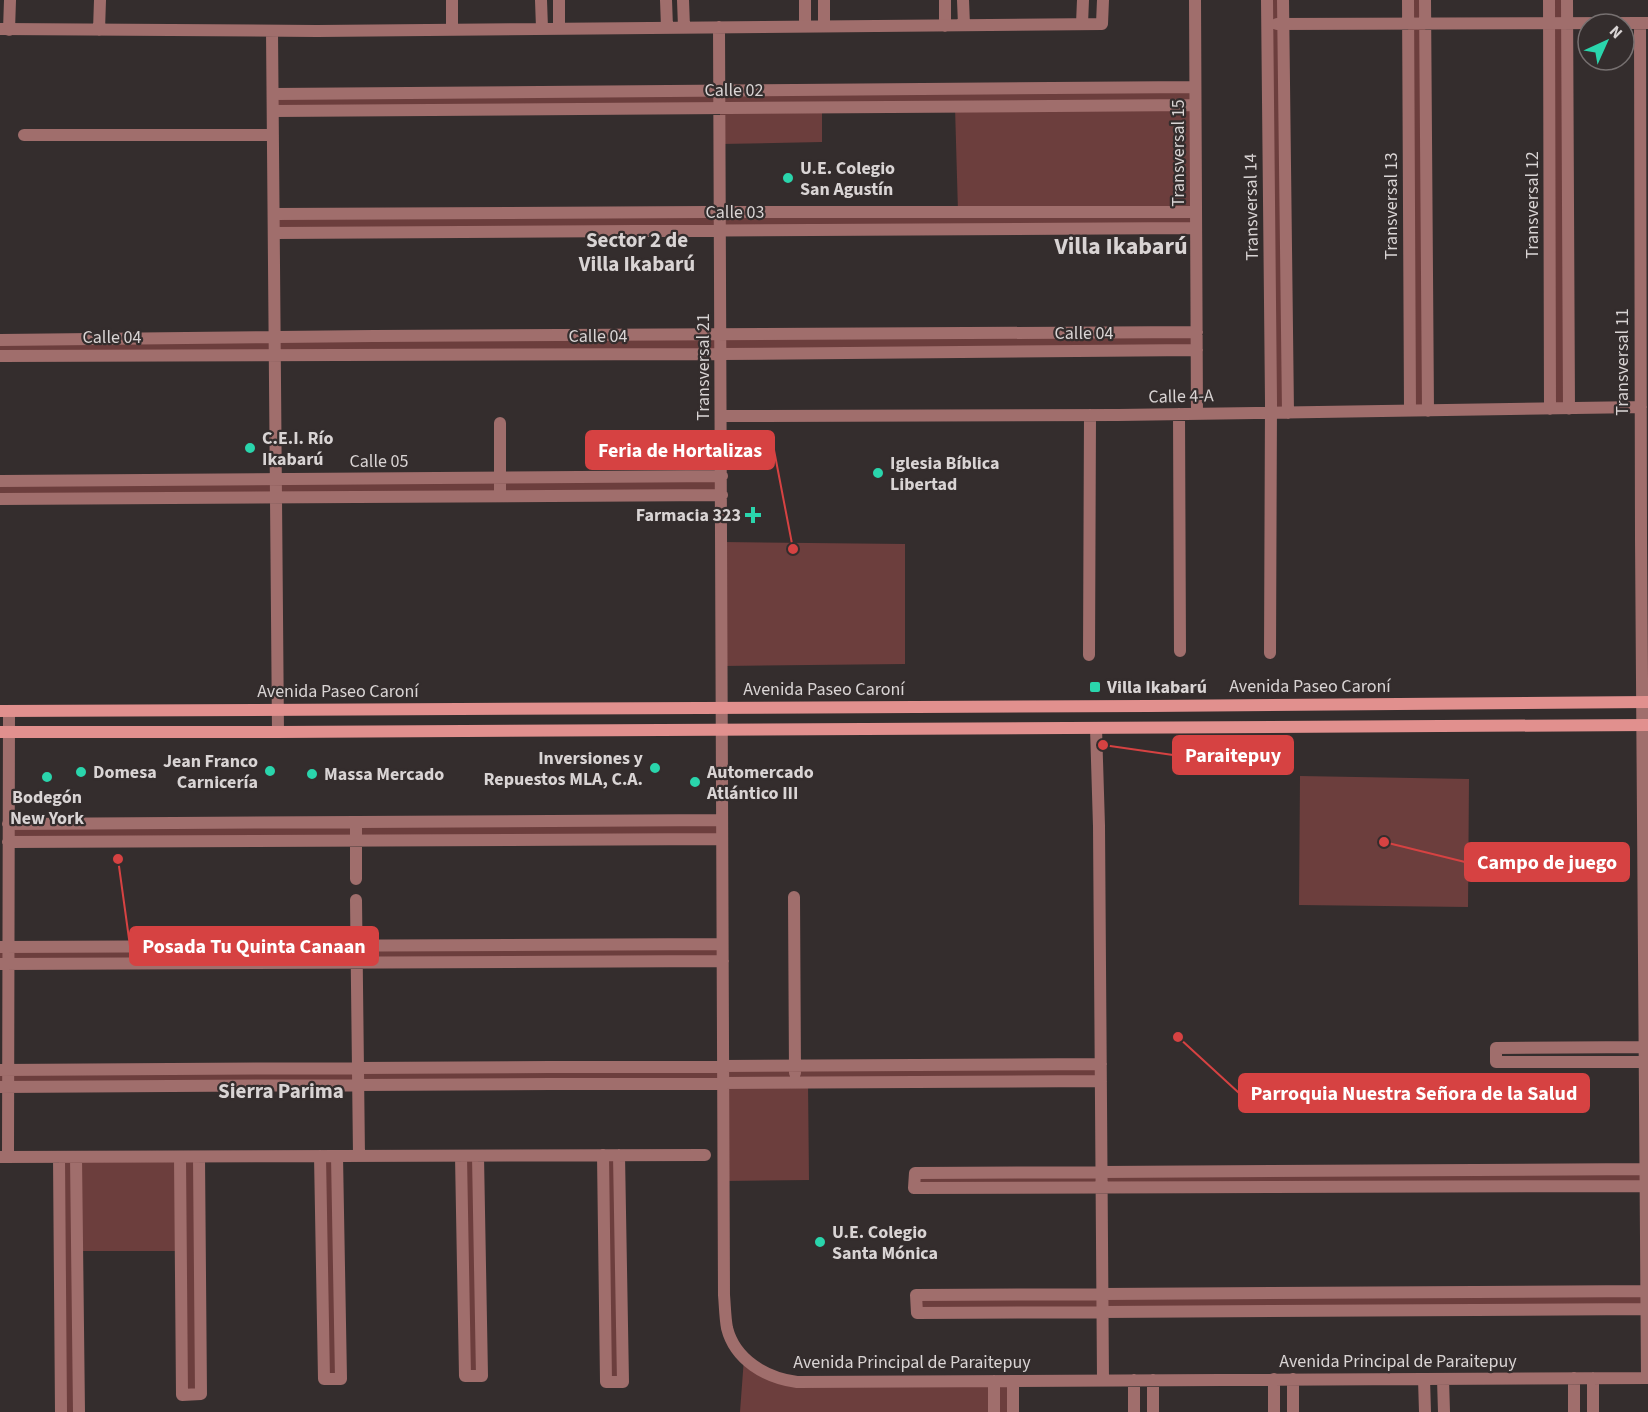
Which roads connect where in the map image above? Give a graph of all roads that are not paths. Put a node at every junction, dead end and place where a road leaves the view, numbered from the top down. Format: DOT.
graph roads {
  1 [pos="10,0"];
  2 [pos="100,0"];
  3 [pos="452,0"];
  4 [pos="541,0"];
  5 [pos="559,0"];
  6 [pos="666,0"];
  7 [pos="683,0"];
  8 [pos="805,0"];
  9 [pos="824,0"];
  10 [pos="945,0"];
  11 [pos="963,0"];
  12 [pos="1083,0"];
  13 [pos="1103,0"];
  14 [pos="1195,0"];
  15 [pos="1267,0"];
  16 [pos="1283,0"];
  17 [pos="1408,0"];
  18 [pos="1425,0"];
  19 [pos="1549,0"];
  20 [pos="1567,0"];
  21 [pos="1550,23"];
  22 [pos="1567,23"];
  23 [pos="1644,23"];
  24 [pos="1082,24"];
  25 [pos="1267,24"];
  26 [pos="1284,24"];
  27 [pos="1408,24"];
  28 [pos="1425,24"];
  29 [pos="964,25"];
  30 [pos="824,26"];
  31 [pos="945,26"];
  32 [pos="667,27"];
  33 [pos="684,27"];
  34 [pos="719,27"];
  35 [pos="805,27"];
  36 [pos="542,28"];
  37 [pos="559,28"];
  38 [pos="5,29"];
  39 [pos="452,29"];
  40 [pos="99,30"];
  41 [pos="272,31"];
  42 [pos="1195,87"];
  43 [pos="1644,87"];
  44 [pos="1110,88"];
  45 [pos="955,89"];
  46 [pos="646,91"];
  47 [pos="720,91"];
  48 [pos="495,92"];
  49 [pos="273,94"];
  50 [pos="313,94"];
  51 [pos="1644,104"];
  52 [pos="1195,105"];
  53 [pos="955,106"];
  54 [pos="1111,106"];
  55 [pos="647,108"];
  56 [pos="720,108"];
  57 [pos="495,109"];
  58 [pos="313,110"];
  59 [pos="273,111"];
  60 [pos="1409,121"];
  61 [pos="1426,122"];
  62 [pos="24,135"];
  63 [pos="273,135"];
  64 [pos="1268,139"];
  65 [pos="1285,140"];
  66 [pos="1644,207"];
  67 [pos="720,212"];
  68 [pos="958,212"];
  69 [pos="1196,212"];
  70 [pos="327,213"];
  71 [pos="496,213"];
  72 [pos="1410,213"];
  73 [pos="274,214"];
  74 [pos="1427,214"];
  75 [pos="1550,214"];
  76 [pos="1568,215"];
  77 [pos="1269,218"];
  78 [pos="1286,219"];
  79 [pos="1644,227"];
  80 [pos="1196,228"];
  81 [pos="720,230"];
  82 [pos="959,230"];
  83 [pos="497,231"];
  84 [pos="326,232"];
  85 [pos="274,233"];
  86 [pos="1270,312"];
  87 [pos="1287,312"];
  88 [pos="1644,330"];
  89 [pos="1197,332"];
  90 [pos="957,334"];
  91 [pos="721,335"];
  92 [pos="374,336"];
  93 [pos="497,336"];
  94 [pos="275,337"];
  95 [pos="0,340"];
  96 [pos="1644,349"];
  97 [pos="1197,350"];
  98 [pos="958,352"];
  99 [pos="498,354"];
  100 [pos="721,354"];
  101 [pos="374,355"];
  102 [pos="0,356"];
  103 [pos="275,356"];
  104 [pos="1641,407"];
  105 [pos="1550,409"];
  106 [pos="1569,409"];
  107 [pos="1410,411"];
  108 [pos="1428,411"];
  109 [pos="1271,413"];
  110 [pos="1288,413"];
  111 [pos="1179,414"];
  112 [pos="1197,414"];
  113 [pos="1090,415"];
  114 [pos="722,416"];
  115 [pos="500,423"];
  116 [pos="1644,471"];
  117 [pos="722,476"];
  118 [pos="500,478"];
  119 [pos="276,480"];
  120 [pos="0,481"];
  121 [pos="1644,491"];
  122 [pos="722,495"];
  123 [pos="500,496"];
  124 [pos="276,498"];
  125 [pos="0,499"];
  126 [pos="1180,651"];
  127 [pos="1270,652"];
  128 [pos="1089,655"];
  129 [pos="1645,702"];
  130 [pos="722,708"];
  131 [pos="278,710"];
  132 [pos="4,711"];
  133 [pos="1645,725"];
  134 [pos="1096,728"];
  135 [pos="722,730"];
  136 [pos="4,732"];
  137 [pos="278,732"];
  138 [pos="722,820"];
  139 [pos="543,821"];
  140 [pos="356,822"];
  141 [pos="179,823"];
  142 [pos="8,824"];
  143 [pos="1646,825"];
  144 [pos="543,839"];
  145 [pos="722,839"];
  146 [pos="357,840"];
  147 [pos="179,841"];
  148 [pos="8,842"];
  149 [pos="356,879"];
  150 [pos="794,897"];
  151 [pos="356,900"];
  152 [pos="722,944"];
  153 [pos="546,945"];
  154 [pos="358,946"];
  155 [pos="4,947"];
  156 [pos="187,947"];
  157 [pos="723,961"];
  158 [pos="358,962"];
  159 [pos="547,962"];
  160 [pos="187,963"];
  161 [pos="4,964"];
  162 [pos="1647,1047"];
  163 [pos="1647,1062"];
  164 [pos="1101,1064"];
  165 [pos="914,1065"];
  166 [pos="723,1066"];
  167 [pos="795,1066"];
  168 [pos="539,1068"];
  169 [pos="358,1069"];
  170 [pos="4,1070"];
  171 [pos="192,1070"];
  172 [pos="1101,1081"];
  173 [pos="914,1082"];
  174 [pos="723,1083"];
  175 [pos="795,1083"];
  176 [pos="540,1084"];
  177 [pos="359,1085"];
  178 [pos="192,1086"];
  179 [pos="4,1087"];
  180 [pos="603,1155"];
  181 [pos="619,1155"];
  182 [pos="705,1155"];
  183 [pos="199,1156"];
  184 [pos="320,1156"];
  185 [pos="337,1156"];
  186 [pos="359,1156"];
  187 [pos="461,1156"];
  188 [pos="478,1156"];
  189 [pos="4,1157"];
  190 [pos="59,1157"];
  191 [pos="76,1157"];
  192 [pos="180,1157"];
  193 [pos="1647,1169"];
  194 [pos="1420,1170"];
  195 [pos="1101,1172"];
  196 [pos="1421,1186"];
  197 [pos="1647,1186"];
  198 [pos="1102,1188"];
  199 [pos="1647,1291"];
  200 [pos="1423,1293"];
  201 [pos="1102,1294"];
  202 [pos="1647,1309"];
  203 [pos="1424,1310"];
  204 [pos="1103,1312"];
  205 [pos="1574,1378"];
  206 [pos="1593,1378"];
  207 [pos="1648,1378"];
  208 [pos="1274,1379"];
  209 [pos="1293,1379"];
  210 [pos="1424,1379"];
  211 [pos="1443,1379"];
  212 [pos="1103,1380"];
  213 [pos="1134,1380"];
  214 [pos="1154,1380"];
  215 [pos="994,1381"];
  216 [pos="1013,1381"];
  217 [pos="61,1412"];
  218 [pos="79,1412"];
  219 [pos="994,1412"];
  220 [pos="1014,1412"];
  221 [pos="1134,1412"];
  222 [pos="1153,1412"];
  223 [pos="1274,1412"];
  224 [pos="1293,1412"];
  225 [pos="1425,1412"];
  226 [pos="1444,1412"];
  227 [pos="1574,1412"];
  228 [pos="1593,1412"];
  1 -- 38 [label="street"];
  2 -- 40 [label="street"];
  3 -- 39 [label="street"];
  4 -- 36 [label="street"];
  5 -- 37 [label="street"];
  6 -- 32 [label="street"];
  7 -- 33 [label="street"];
  8 -- 35 [label="street"];
  9 -- 30 [label="street"];
  10 -- 31 [label="street"];
  11 -- 29 [label="street"];
  12 -- 24 [label="street"];
  13 -- 24 [label="street"];
  14 -- 42 [label="street, Transversal 15"];
  15 -- 25 [label="street, Transversal 14"];
  16 -- 26 [label="street, Transversal 14"];
  17 -- 27 [label="street, Transversal 13"];
  18 -- 28 [label="street, Transversal 13"];
  19 -- 21 [label="street, Transversal 12"];
  20 -- 22 [label="street, Transversal 12"];
  21 -- 22 [label="street"];
  21 -- 28 [label="street"];
  21 -- 75 [label="street, Transversal 12"];
  22 -- 23 [label="street"];
  22 -- 76 [label="street, Transversal 12"];
  23 -- 43 [label="street, Transversal 11"];
  24 -- 29 [label="street"];
  25 -- 26 [label="street"];
  25 -- 64 [label="street, Transversal 14"];
  26 -- 27 [label="street"];
  26 -- 65 [label="street, Transversal 14"];
  27 -- 28 [label="street"];
  27 -- 60 [label="street, Transversal 13"];
  28 -- 61 [label="street, Transversal 13"];
  29 -- 31 [label="street"];
  30 -- 31 [label="street"];
  30 -- 35 [label="street"];
  32 -- 33 [label="street"];
  32 -- 37 [label="street"];
  33 -- 34 [label="street"];
  34 -- 35 [label="street"];
  34 -- 47 [label="street, Transversal 21"];
  36 -- 37 [label="street"];
  36 -- 39 [label="street"];
  38 -- 40 [label="street"];
  39 -- 41 [label="street"];
  40 -- 41 [label="street"];
  41 -- 49 [label="street"];
  42 -- 44 [label="street, Calle 02"];
  42 -- 52 [label="street, Transversal 15"];
  43 -- 51 [label="street, Transversal 11"];
  44 -- 45 [label="street, Calle 02"];
  44 -- 54 [label="street"];
  45 -- 47 [label="street, Calle 02"];
  45 -- 53 [label="street"];
  46 -- 47 [label="street, Calle 02"];
  46 -- 48 [label="street, Calle 02"];
  46 -- 55 [label="street"];
  47 -- 56 [label="street, Transversal 21"];
  48 -- 50 [label="street, Calle 02"];
  48 -- 57 [label="street"];
  49 -- 50 [label="street, Calle 02"];
  49 -- 59 [label="street"];
  50 -- 58 [label="street"];
  51 -- 66 [label="street, Transversal 11"];
  52 -- 54 [label="street, Calle 02"];
  52 -- 69 [label="street, Transversal 15"];
  53 -- 54 [label="street, Calle 02"];
  53 -- 56 [label="street, Calle 02"];
  55 -- 56 [label="street, Calle 02"];
  55 -- 57 [label="street, Calle 02"];
  56 -- 67 [label="street, Transversal 21"];
  57 -- 58 [label="street, Calle 02"];
  58 -- 59 [label="street, Calle 02"];
  59 -- 63 [label="street"];
  60 -- 61 [label="street"];
  60 -- 72 [label="street, Transversal 13"];
  61 -- 74 [label="street, Transversal 13"];
  62 -- 63 [label="street"];
  63 -- 73 [label="street"];
  64 -- 65 [label="street"];
  64 -- 77 [label="street, Transversal 14"];
  65 -- 78 [label="street, Transversal 14"];
  66 -- 79 [label="street, Transversal 11"];
  67 -- 68 [label="street, Calle 03"];
  67 -- 71 [label="street, Calle 03"];
  67 -- 81 [label="street, Transversal 21"];
  68 -- 69 [label="street, Calle 03"];
  68 -- 82 [label="street"];
  69 -- 80 [label="street, Transversal 15"];
  70 -- 71 [label="street, Calle 03"];
  70 -- 73 [label="street, Calle 03"];
  70 -- 84 [label="street"];
  71 -- 83 [label="street"];
  72 -- 74 [label="street"];
  72 -- 107 [label="street, Transversal 13"];
  73 -- 85 [label="street"];
  74 -- 108 [label="street, Transversal 13"];
  75 -- 76 [label="street"];
  75 -- 105 [label="street, Transversal 12"];
  76 -- 106 [label="street, Transversal 12"];
  77 -- 78 [label="street"];
  77 -- 86 [label="street, Transversal 14"];
  78 -- 87 [label="street, Transversal 14"];
  79 -- 88 [label="street, Transversal 11"];
  80 -- 82 [label="street, Calle 03"];
  80 -- 89 [label="street, Transversal 15"];
  81 -- 82 [label="street, Calle 03"];
  81 -- 83 [label="street, Calle 03"];
  81 -- 91 [label="street, Transversal 21"];
  83 -- 84 [label="street, Calle 03"];
  84 -- 85 [label="street, Calle 03"];
  85 -- 94 [label="street"];
  86 -- 87 [label="street"];
  86 -- 109 [label="street, Transversal 14"];
  87 -- 110 [label="street, Transversal 14"];
  88 -- 96 [label="street, Transversal 11"];
  89 -- 90 [label="street, Calle 04"];
  89 -- 97 [label="street, Transversal 15"];
  90 -- 91 [label="street, Calle 04"];
  90 -- 98 [label="street"];
  91 -- 93 [label="street, Calle 04"];
  91 -- 100 [label="street, Transversal 21"];
  92 -- 93 [label="street, Calle 04"];
  92 -- 94 [label="street, Calle 04"];
  92 -- 101 [label="street"];
  93 -- 99 [label="street"];
  94 -- 95 [label="street, Calle 04"];
  94 -- 103 [label="street"];
  96 -- 104 [label="street, Transversal 11"];
  97 -- 98 [label="street, Calle 04"];
  97 -- 112 [label="street, Transversal 15"];
  98 -- 100 [label="street, Calle 04"];
  99 -- 100 [label="street, Calle 04"];
  99 -- 101 [label="street, Calle 04"];
  100 -- 114 [label="street, Transversal 21"];
  101 -- 103 [label="street, Calle 04"];
  102 -- 103 [label="street, Calle 04"];
  103 -- 119 [label="street"];
  104 -- 106 [label="street, Calle 4-A"];
  104 -- 116 [label="street, Transversal 11"];
  105 -- 106 [label="street, Calle 4-A"];
  105 -- 108 [label="street, Calle 4-A"];
  107 -- 108 [label="street, Calle 4-A"];
  107 -- 110 [label="street, Calle 4-A"];
  109 -- 110 [label="street, Calle 4-A"];
  109 -- 112 [label="street, Calle 4-A"];
  109 -- 127 [label="street, Transversal 14"];
  111 -- 112 [label="street, Calle 4-A"];
  111 -- 113 [label="street, Calle 4-A"];
  111 -- 126 [label="street"];
  113 -- 114 [label="street, Calle 4-A"];
  113 -- 128 [label="street"];
  114 -- 117 [label="street, Transversal 21"];
  115 -- 118 [label="street"];
  116 -- 121 [label="street, Transversal 11"];
  117 -- 118 [label="street, Calle 05"];
  117 -- 122 [label="street, Transversal 21"];
  118 -- 119 [label="street, Calle 05"];
  118 -- 123 [label="street"];
  119 -- 120 [label="street, Calle 05"];
  119 -- 124 [label="street"];
  121 -- 129 [label="street, Transversal 11"];
  122 -- 123 [label="street, Calle 05"];
  122 -- 130 [label="street, Transversal 21"];
  123 -- 124 [label="street, Calle 05"];
  124 -- 125 [label="street, Calle 05"];
  124 -- 131 [label="street"];
  129 -- 130 [label="street, Avenida Paseo Caroní"];
  129 -- 133 [label="street, Transversal 11"];
  130 -- 131 [label="street, Avenida Paseo Caroní"];
  130 -- 135 [label="street, Transversal 21"];
  131 -- 132 [label="street, Avenida Paseo Caroní"];
  131 -- 137 [label="street"];
  132 -- 136 [label="street"];
  133 -- 134 [label="street"];
  133 -- 143 [label="street, Transversal 11"];
  134 -- 135 [label="street"];
  134 -- 164 [label="street"];
  135 -- 137 [label="street"];
  135 -- 138 [label="street, Avenida Principal de Paraitepuy"];
  136 -- 137 [label="street"];
  136 -- 142 [label="street"];
  138 -- 139 [label="street"];
  138 -- 145 [label="street, Avenida Principal de Paraitepuy"];
  139 -- 140 [label="street"];
  139 -- 144 [label="street"];
  140 -- 141 [label="street"];
  140 -- 146 [label="street"];
  141 -- 142 [label="street"];
  141 -- 147 [label="street"];
  142 -- 148 [label="street"];
  143 -- 162 [label="street, Transversal 11"];
  144 -- 145 [label="street"];
  144 -- 146 [label="street"];
  145 -- 152 [label="street, Avenida Principal de Paraitepuy"];
  146 -- 147 [label="street"];
  146 -- 149 [label="street"];
  147 -- 148 [label="street"];
  148 -- 155 [label="street"];
  150 -- 167 [label="street"];
  151 -- 154 [label="street"];
  152 -- 153 [label="street"];
  152 -- 157 [label="street, Avenida Principal de Paraitepuy"];
  153 -- 154 [label="street"];
  153 -- 159 [label="street"];
  154 -- 156 [label="street"];
  154 -- 158 [label="street"];
  155 -- 156 [label="street"];
  155 -- 161 [label="street"];
  156 -- 160 [label="street"];
  157 -- 159 [label="street"];
  157 -- 166 [label="street, Avenida Principal de Paraitepuy"];
  158 -- 159 [label="street"];
  158 -- 160 [label="street"];
  158 -- 169 [label="street"];
  160 -- 161 [label="street"];
  161 -- 170 [label="street"];
  162 -- 163 [label="street, Transversal 11"];
  162 -- 163 [label="street"];
  163 -- 193 [label="street, Transversal 11"];
  164 -- 165 [label="street"];
  164 -- 172 [label="street"];
  165 -- 167 [label="street"];
  165 -- 173 [label="street"];
  166 -- 167 [label="street"];
  166 -- 168 [label="street"];
  166 -- 174 [label="street, Avenida Principal de Paraitepuy"];
  167 -- 175 [label="street"];
  168 -- 169 [label="street"];
  168 -- 176 [label="street"];
  169 -- 171 [label="street"];
  169 -- 177 [label="street"];
  170 -- 171 [label="street"];
  170 -- 179 [label="street"];
  171 -- 178 [label="street"];
  172 -- 173 [label="street"];
  172 -- 195 [label="street"];
  173 -- 175 [label="street"];
  174 -- 175 [label="street"];
  174 -- 176 [label="street"];
  174 -- 215 [label="street, Avenida Principal de Paraitepuy"];
  176 -- 177 [label="street"];
  177 -- 178 [label="street"];
  177 -- 186 [label="street"];
  178 -- 179 [label="street"];
  179 -- 189 [label="street"];
  180 -- 181 [label="street"];
  180 -- 181 [label="street"];
  180 -- 188 [label="street"];
  181 -- 182 [label="street"];
  183 -- 184 [label="street"];
  183 -- 192 [label="street"];
  183 -- 192 [label="street"];
  184 -- 185 [label="street"];
  184 -- 185 [label="street"];
  185 -- 186 [label="street"];
  186 -- 187 [label="street"];
  187 -- 188 [label="street"];
  187 -- 188 [label="street"];
  189 -- 190 [label="street"];
  190 -- 191 [label="street"];
  190 -- 217 [label="street"];
  191 -- 192 [label="street"];
  191 -- 218 [label="street"];
  193 -- 194 [label="street"];
  193 -- 197 [label="street, Transversal 11"];
  194 -- 195 [label="street"];
  194 -- 196 [label="street"];
  195 -- 198 [label="street"];
  195 -- 198 [label="street"];
  196 -- 197 [label="street"];
  196 -- 198 [label="street"];
  197 -- 199 [label="street, Transversal 11"];
  198 -- 201 [label="street"];
  199 -- 200 [label="street"];
  199 -- 202 [label="street, Transversal 11"];
  200 -- 201 [label="street"];
  200 -- 203 [label="street"];
  201 -- 204 [label="street"];
  201 -- 204 [label="street"];
  202 -- 203 [label="street"];
  202 -- 207 [label="street, Transversal 11"];
  203 -- 204 [label="street"];
  204 -- 212 [label="street"];
  205 -- 206 [label="street, Avenida Principal de Paraitepuy"];
  205 -- 211 [label="street, Avenida Principal de Paraitepuy"];
  205 -- 227 [label="street"];
  206 -- 207 [label="street, Avenida Principal de Paraitepuy"];
  206 -- 228 [label="street"];
  208 -- 209 [label="street, Avenida Principal de Paraitepuy"];
  208 -- 214 [label="street, Avenida Principal de Paraitepuy"];
  208 -- 223 [label="street"];
  209 -- 210 [label="street, Avenida Principal de Paraitepuy"];
  209 -- 224 [label="street"];
  210 -- 211 [label="street, Avenida Principal de Paraitepuy"];
  210 -- 225 [label="street"];
  211 -- 226 [label="street"];
  212 -- 213 [label="street, Avenida Principal de Paraitepuy"];
  212 -- 216 [label="street, Avenida Principal de Paraitepuy"];
  213 -- 214 [label="street, Avenida Principal de Paraitepuy"];
  213 -- 221 [label="street"];
  214 -- 222 [label="street"];
  215 -- 216 [label="street, Avenida Principal de Paraitepuy"];
  215 -- 219 [label="street"];
  216 -- 220 [label="street"];
}
